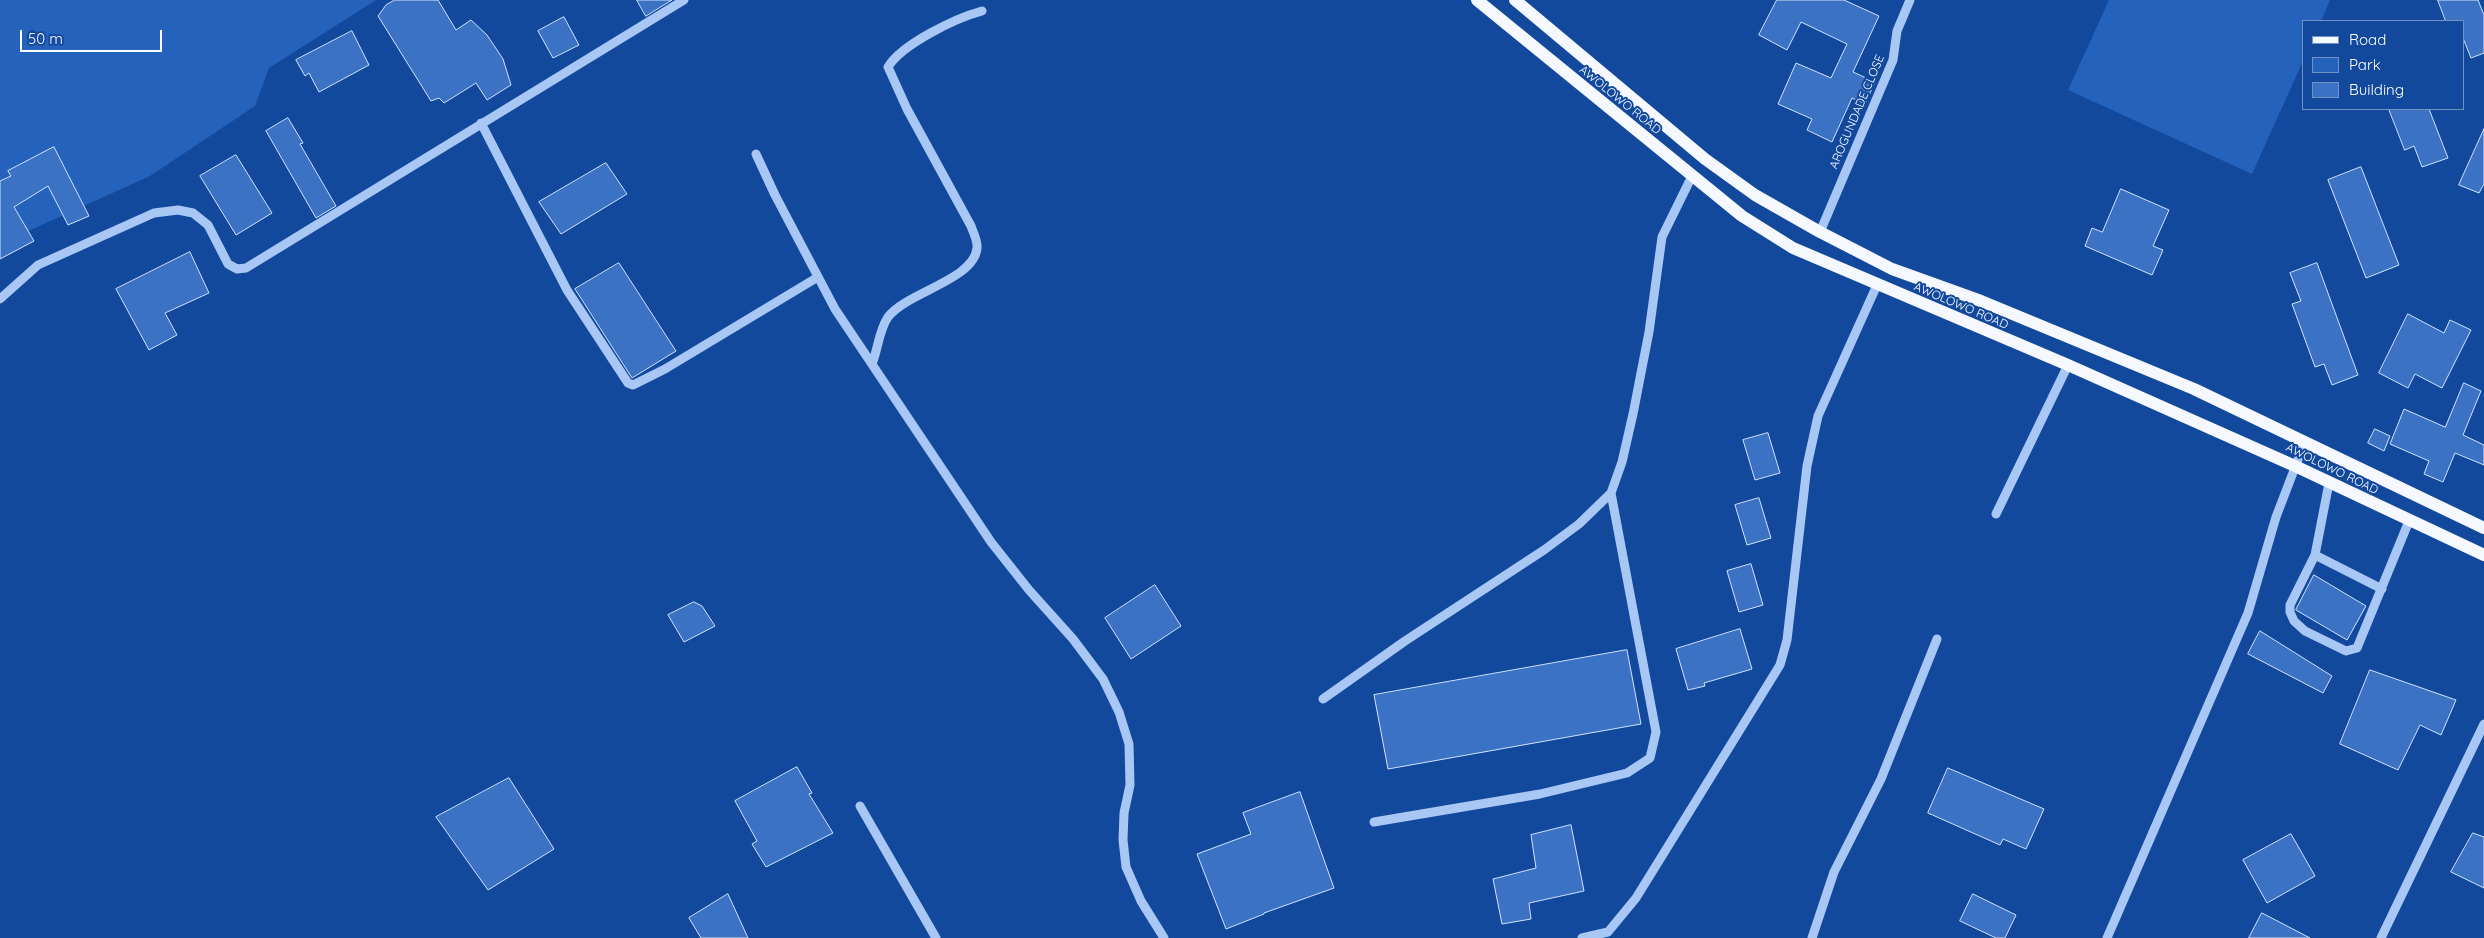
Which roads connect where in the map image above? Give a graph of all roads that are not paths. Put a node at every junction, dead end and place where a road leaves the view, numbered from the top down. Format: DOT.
graph roads {
  1 [pos="684,0"];
  2 [pos="1477,0"];
  3 [pos="1515,0"];
  4 [pos="1910,0"];
  5 [pos="982,11"];
  6 [pos="481,123"];
  7 [pos="756,154"];
  8 [pos="1692,176"];
  9 [pos="1820,232"];
  10 [pos="818,277"];
  11 [pos="1877,286"];
  12 [pos="0,299"];
  13 [pos="872,364"];
  14 [pos="2068,365"];
  15 [pos="2304,444"];
  16 [pos="2295,466"];
  17 [pos="2329,482"];
  18 [pos="1611,492"];
  19 [pos="1996,514"];
  20 [pos="2409,521"];
  21 [pos="2484,528"];
  22 [pos="2315,555"];
  23 [pos="2484,555"];
  24 [pos="2382,589"];
  25 [pos="1937,639"];
  26 [pos="1323,699"];
  27 [pos="2484,724"];
  28 [pos="860,806"];
  29 [pos="1374,822"];
  30 [pos="936,938"];
  31 [pos="1164,938"];
  32 [pos="1582,938"];
  33 [pos="1812,938"];
  34 [pos="2107,938"];
  35 [pos="2381,938"];
  1 -- 6 [label="street"];
  2 -- 8 [label="main road, AWOLOWO ROAD"];
  3 -- 9 [label="main road, AWOLOWO ROAD"];
  4 -- 9 [label="street, AROGUNDADE CLOSE"];
  5 -- 13 [label="street"];
  6 -- 10 [label="street"];
  6 -- 12 [label="street"];
  7 -- 10 [label="street"];
  8 -- 11 [label="main road, AWOLOWO ROAD"];
  8 -- 18 [label="street"];
  9 -- 15 [label="main road, AWOLOWO ROAD"];
  10 -- 13 [label="street"];
  11 -- 14 [label="main road, AWOLOWO ROAD"];
  11 -- 32 [label="street"];
  13 -- 31 [label="street"];
  14 -- 16 [label="main road, AWOLOWO ROAD"];
  14 -- 19 [label="street"];
  15 -- 16 [label="street"];
  15 -- 21 [label="main road, AWOLOWO ROAD"];
  16 -- 17 [label="main road, AWOLOWO ROAD"];
  16 -- 34 [label="street"];
  17 -- 20 [label="main road, AWOLOWO ROAD"];
  17 -- 22 [label="street"];
  18 -- 26 [label="street"];
  18 -- 29 [label="street"];
  20 -- 23 [label="main road, AWOLOWO ROAD"];
  20 -- 24 [label="street"];
  22 -- 24 [label="street"];
  22 -- 24 [label="street"];
  25 -- 33 [label="street"];
  27 -- 35 [label="street"];
  28 -- 30 [label="street"];
}
